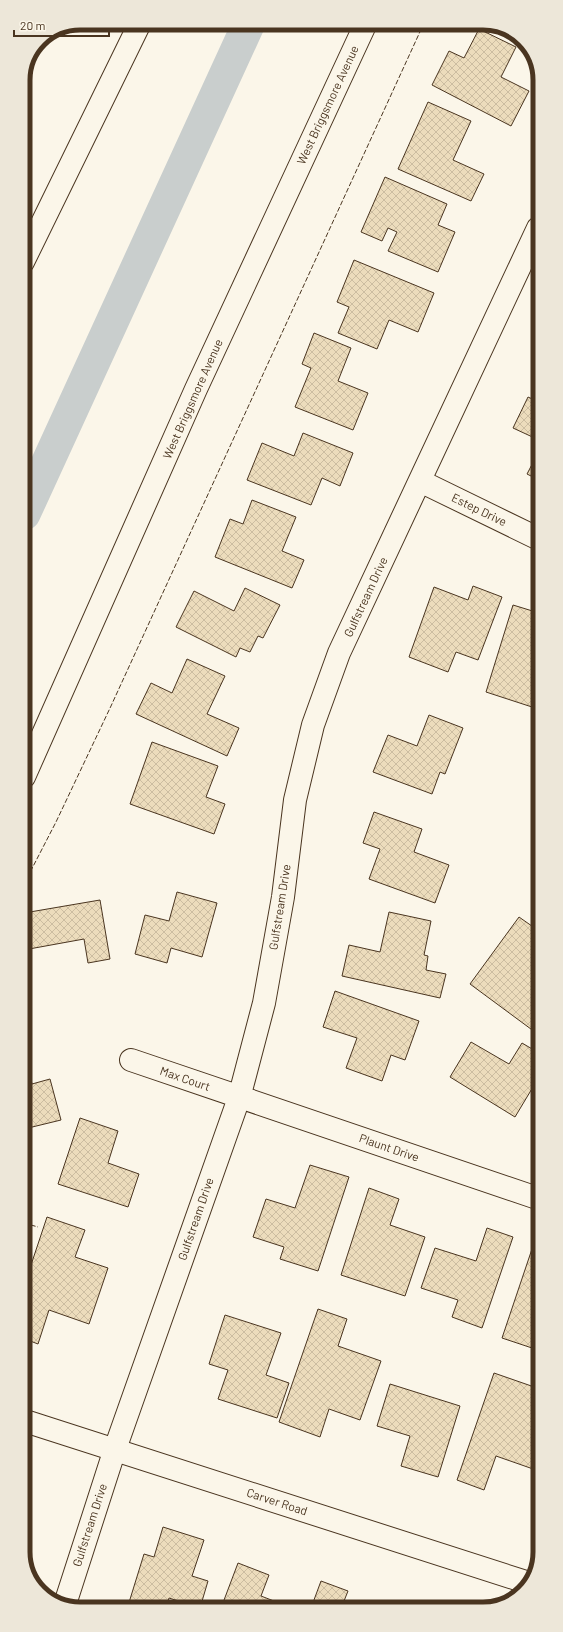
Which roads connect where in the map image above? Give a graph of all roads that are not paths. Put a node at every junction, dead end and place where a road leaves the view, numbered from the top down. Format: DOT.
graph roads {
  1 [pos="137,30"];
  2 [pos="363,30"];
  3 [pos="533,239"];
  4 [pos="30,248"];
  5 [pos="420,481"];
  6 [pos="533,536"];
  7 [pos="30,763"];
  8 [pos="131,1060"];
  9 [pos="239,1098"];
  10 [pos="533,1197"];
  11 [pos="30,1423"];
  12 [pos="115,1449"];
  13 [pos="523,1581"];
  14 [pos="66,1600"];
  1 -- 4 [label="street"];
  2 -- 7 [label="street, West Briggsmore Avenue"];
  3 -- 5 [label="street, Gulfstream Drive"];
  5 -- 6 [label="street, Estep Drive"];
  5 -- 9 [label="street, Gulfstream Drive"];
  8 -- 9 [label="street, Max Court"];
  9 -- 10 [label="street, Plaunt Drive"];
  9 -- 12 [label="street, Gulfstream Drive"];
  11 -- 12 [label="street, Carver Road"];
  12 -- 13 [label="street, Carver Road"];
  12 -- 14 [label="street, Gulfstream Drive"];
}
